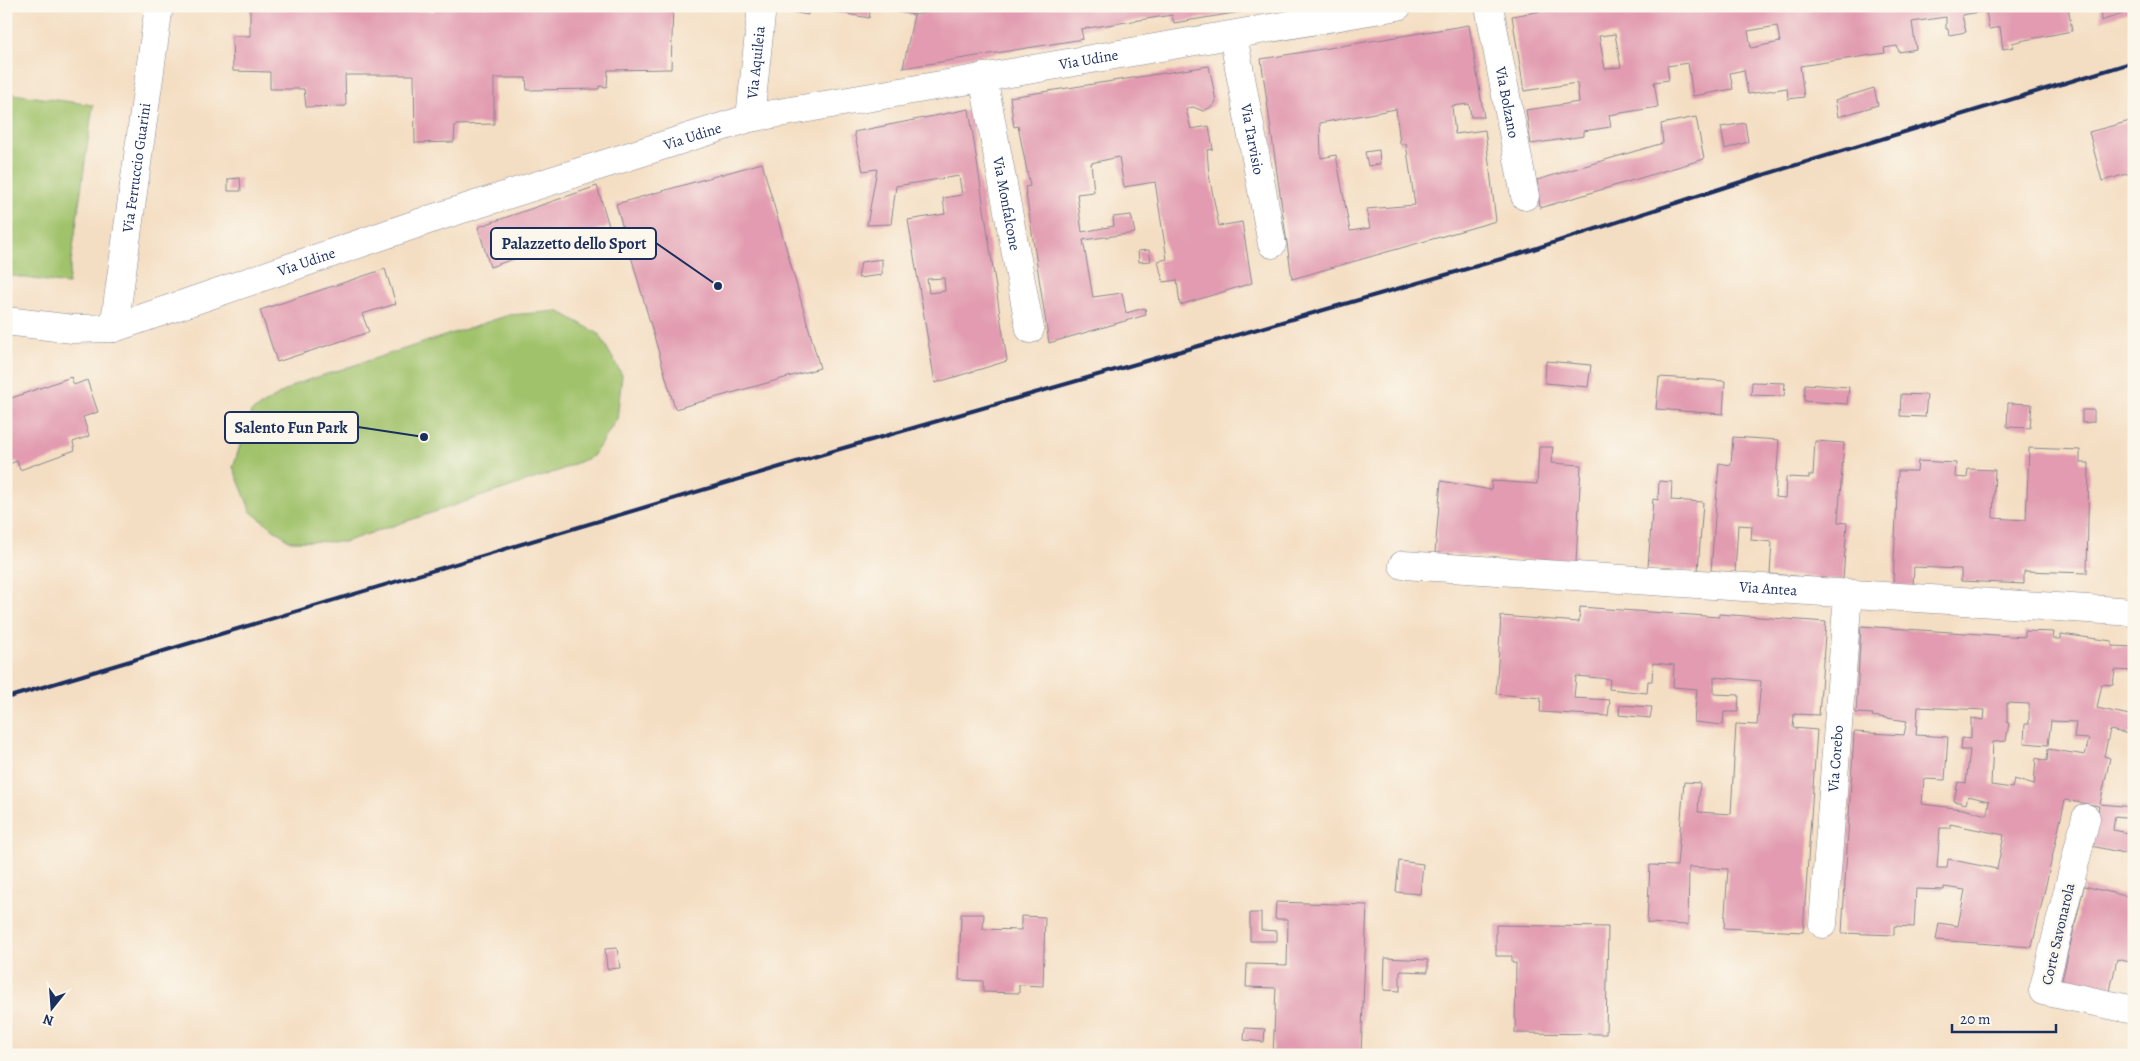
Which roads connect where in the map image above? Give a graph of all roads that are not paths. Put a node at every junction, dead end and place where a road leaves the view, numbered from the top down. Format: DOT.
graph roads {
  1 [pos="159,6"];
  2 [pos="762,6"];
  3 [pos="1398,6"];
  4 [pos="1489,6"];
  5 [pos="1233,35"];
  6 [pos="982,78"];
  7 [pos="750,118"];
  8 [pos="1525,196"];
  9 [pos="1272,244"];
  10 [pos="6,321"];
  11 [pos="114,328"];
  12 [pos="1030,329"];
  13 [pos="1403,565"];
  14 [pos="1848,593"];
  15 [pos="2134,612"];
  16 [pos="2086,818"];
  17 [pos="1823,924"];
  18 [pos="2134,1010"];
  1 -- 11 [label="street, Via Ferruccio Guarini"];
  2 -- 7 [label="street, Via Aquileia"];
  3 -- 5 [label="street, Via Udine"];
  4 -- 8 [label="street, Via Bolzano"];
  5 -- 6 [label="street, Via Udine"];
  5 -- 9 [label="street, Via Tarvisio"];
  6 -- 7 [label="street, Via Udine"];
  6 -- 12 [label="street, Via Monfalcone"];
  7 -- 11 [label="street, Via Udine"];
  10 -- 11 [label="street, Via Udine"];
  13 -- 14 [label="street, Via Antea"];
  14 -- 15 [label="street, Via Antea"];
  14 -- 17 [label="street, Via Corebo"];
  16 -- 18 [label="street, Corte Savonarola"];
}
